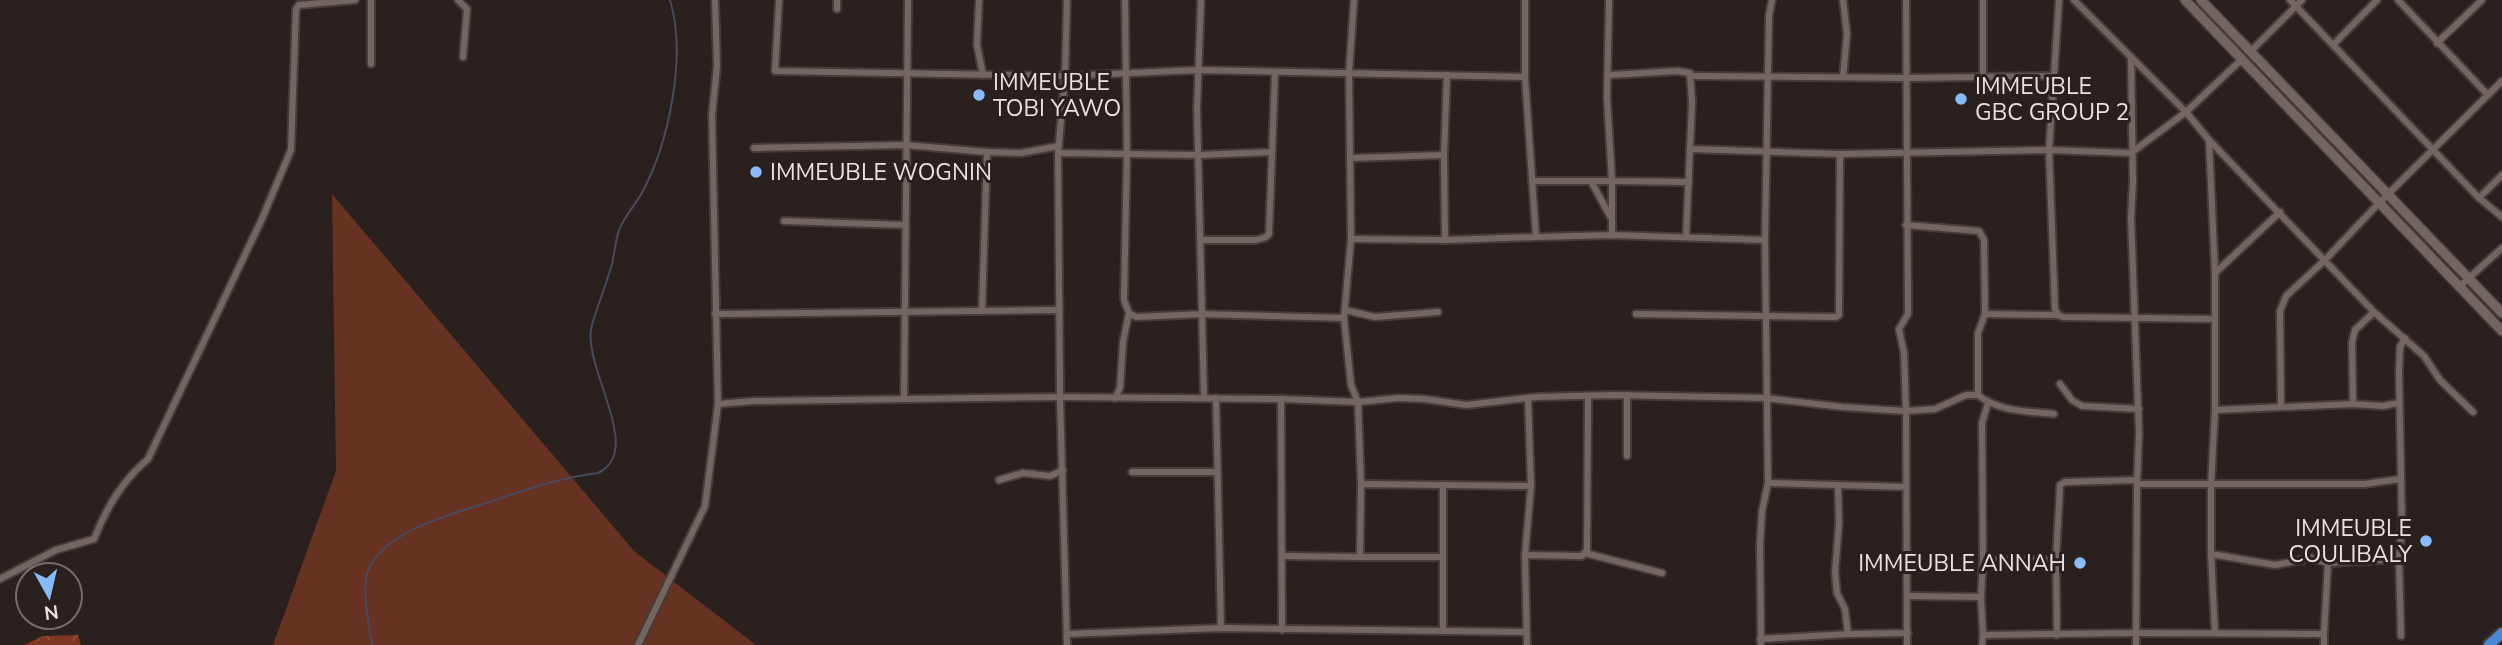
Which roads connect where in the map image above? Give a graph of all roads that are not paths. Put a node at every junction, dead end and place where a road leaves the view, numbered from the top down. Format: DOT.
graph roads {
  1 [pos="355,0"];
  2 [pos="371,0"];
  3 [pos="458,0"];
  4 [pos="715,0"];
  5 [pos="779,0"];
  6 [pos="838,0"];
  7 [pos="908,0"];
  8 [pos="979,0"];
  9 [pos="1067,0"];
  10 [pos="1125,0"];
  11 [pos="1201,0"];
  12 [pos="1354,0"];
  13 [pos="1525,0"];
  14 [pos="1609,0"];
  15 [pos="1772,0"];
  16 [pos="1843,0"];
  17 [pos="1906,0"];
  18 [pos="1983,0"];
  19 [pos="2059,0"];
  20 [pos="2074,0"];
  21 [pos="2185,0"];
  22 [pos="2200,0"];
  23 [pos="2290,0"];
  24 [pos="2302,0"];
  25 [pos="2377,0"];
  26 [pos="2398,0"];
  27 [pos="2482,0"];
  28 [pos="2296,6"];
  29 [pos="837,9"];
  30 [pos="2437,43"];
  31 [pos="2333,44"];
  32 [pos="2250,52"];
  33 [pos="463,57"];
  34 [pos="2131,57"];
  35 [pos="2241,60"];
  36 [pos="371,64"];
  37 [pos="1198,70"];
  38 [pos="1126,73"];
  39 [pos="1275,73"];
  40 [pos="1349,73"];
  41 [pos="906,74"];
  42 [pos="983,75"];
  43 [pos="1447,75"];
  44 [pos="1609,75"];
  45 [pos="1770,75"];
  46 [pos="1065,76"];
  47 [pos="1690,76"];
  48 [pos="1983,76"];
  49 [pos="2054,76"];
  50 [pos="1525,77"];
  51 [pos="1843,78"];
  52 [pos="1907,78"];
  53 [pos="2502,81"];
  54 [pos="2488,95"];
  55 [pos="2186,112"];
  56 [pos="2208,140"];
  57 [pos="906,145"];
  58 [pos="754,148"];
  59 [pos="1691,149"];
  60 [pos="1058,150"];
  61 [pos="2049,150"];
  62 [pos="2433,150"];
  63 [pos="1767,151"];
  64 [pos="987,152"];
  65 [pos="1272,152"];
  66 [pos="1908,152"];
  67 [pos="2132,153"];
  68 [pos="1127,154"];
  69 [pos="1840,154"];
  70 [pos="1198,155"];
  71 [pos="1444,155"];
  72 [pos="1352,158"];
  73 [pos="2502,175"];
  74 [pos="1533,181"];
  75 [pos="1591,181"];
  76 [pos="1612,181"];
  77 [pos="1689,183"];
  78 [pos="2387,196"];
  79 [pos="2479,198"];
  80 [pos="2378,204"];
  81 [pos="2280,212"];
  82 [pos="2502,217"];
  83 [pos="784,221"];
  84 [pos="1612,221"];
  85 [pos="905,225"];
  86 [pos="1906,225"];
  87 [pos="1612,234"];
  88 [pos="1536,237"];
  89 [pos="1686,237"];
  90 [pos="1350,239"];
  91 [pos="1201,240"];
  92 [pos="1445,240"];
  93 [pos="1765,240"];
  94 [pos="2502,248"];
  95 [pos="2325,260"];
  96 [pos="2215,273"];
  97 [pos="2469,279"];
  98 [pos="2459,287"];
  99 [pos="1059,310"];
  100 [pos="982,311"];
  101 [pos="905,312"];
  102 [pos="1437,312"];
  103 [pos="2374,312"];
  104 [pos="1129,313"];
  105 [pos="2502,313"];
  106 [pos="715,314"];
  107 [pos="1202,314"];
  108 [pos="1344,314"];
  109 [pos="1636,314"];
  110 [pos="1985,314"];
  111 [pos="1766,315"];
  112 [pos="2058,315"];
  113 [pos="2135,319"];
  114 [pos="2214,319"];
  115 [pos="2502,331"];
  116 [pos="2404,338"];
  117 [pos="2060,384"];
  118 [pos="1978,395"];
  119 [pos="1627,396"];
  120 [pos="1060,397"];
  121 [pos="1588,397"];
  122 [pos="1115,398"];
  123 [pos="1204,398"];
  124 [pos="1216,398"];
  125 [pos="1528,398"];
  126 [pos="1766,398"];
  127 [pos="905,399"];
  128 [pos="1281,399"];
  129 [pos="1358,402"];
  130 [pos="1988,403"];
  131 [pos="2399,403"];
  132 [pos="718,404"];
  133 [pos="2353,404"];
  134 [pos="2281,407"];
  135 [pos="2139,409"];
  136 [pos="2215,410"];
  137 [pos="1906,411"];
  138 [pos="2473,412"];
  139 [pos="2054,414"];
  140 [pos="1627,456"];
  141 [pos="1063,470"];
  142 [pos="1132,472"];
  143 [pos="1216,472"];
  144 [pos="2400,479"];
  145 [pos="999,480"];
  146 [pos="2137,482"];
  147 [pos="1768,483"];
  148 [pos="1362,484"];
  149 [pos="1838,485"];
  150 [pos="2211,485"];
  151 [pos="1443,486"];
  152 [pos="1531,486"];
  153 [pos="1906,487"];
  154 [pos="1585,554"];
  155 [pos="2211,554"];
  156 [pos="1525,555"];
  157 [pos="1282,556"];
  158 [pos="1360,557"];
  159 [pos="1443,557"];
  160 [pos="2399,559"];
  161 [pos="2056,560"];
  162 [pos="1983,561"];
  163 [pos="2328,563"];
  164 [pos="1662,573"];
  165 [pos="0,579"];
  166 [pos="1908,596"];
  167 [pos="1981,597"];
  168 [pos="1221,628"];
  169 [pos="1282,630"];
  170 [pos="1443,631"];
  171 [pos="1526,632"];
  172 [pos="1908,633"];
  173 [pos="2136,633"];
  174 [pos="2216,633"];
  175 [pos="2502,633"];
  176 [pos="1067,634"];
  177 [pos="1847,634"];
  178 [pos="2324,634"];
  179 [pos="1983,635"];
  180 [pos="2057,635"];
  181 [pos="2401,636"];
  182 [pos="1761,642"];
  183 [pos="638,645"];
  184 [pos="1067,645"];
  185 [pos="1527,645"];
  186 [pos="1908,645"];
  187 [pos="1982,645"];
  188 [pos="2136,645"];
  189 [pos="2324,645"];
  190 [pos="2489,645"];
  1 -- 165 [label="street"];
  2 -- 36 [label="street"];
  3 -- 33 [label="street"];
  4 -- 106 [label="street"];
  5 -- 41 [label="street"];
  6 -- 29 [label="street"];
  7 -- 41 [label="street"];
  8 -- 42 [label="street"];
  9 -- 46 [label="street"];
  10 -- 38 [label="street"];
  11 -- 37 [label="street"];
  12 -- 40 [label="street"];
  13 -- 50 [label="street"];
  14 -- 44 [label="street"];
  15 -- 45 [label="street"];
  16 -- 51 [label="street"];
  17 -- 52 [label="street"];
  18 -- 48 [label="street"];
  19 -- 49 [label="street"];
  20 -- 34 [label="street"];
  21 -- 35 [label="main road"];
  22 -- 32 [label="main road"];
  23 -- 28 [label="street"];
  24 -- 28 [label="street"];
  25 -- 31 [label="street"];
  26 -- 30 [label="street"];
  27 -- 30 [label="street"];
  28 -- 31 [label="street"];
  28 -- 32 [label="street"];
  30 -- 54 [label="street"];
  31 -- 62 [label="street"];
  32 -- 78 [label="main road"];
  34 -- 55 [label="street"];
  34 -- 67 [label="street"];
  35 -- 55 [label="street"];
  35 -- 80 [label="main road"];
  37 -- 38 [label="street"];
  37 -- 39 [label="street"];
  37 -- 70 [label="street"];
  38 -- 46 [label="street"];
  38 -- 68 [label="street"];
  39 -- 40 [label="street"];
  39 -- 65 [label="street"];
  40 -- 43 [label="street"];
  40 -- 72 [label="street"];
  41 -- 42 [label="street"];
  41 -- 57 [label="street"];
  42 -- 46 [label="street"];
  43 -- 50 [label="street"];
  43 -- 71 [label="street"];
  44 -- 47 [label="street"];
  44 -- 76 [label="street"];
  45 -- 47 [label="street"];
  45 -- 51 [label="street"];
  45 -- 63 [label="street"];
  46 -- 60 [label="street"];
  47 -- 59 [label="street"];
  48 -- 49 [label="street"];
  48 -- 52 [label="street"];
  49 -- 61 [label="street"];
  50 -- 74 [label="street"];
  51 -- 52 [label="street"];
  52 -- 66 [label="street"];
  53 -- 54 [label="street"];
  54 -- 62 [label="street"];
  55 -- 56 [label="street"];
  55 -- 67 [label="street"];
  56 -- 81 [label="street"];
  56 -- 96 [label="street"];
  57 -- 58 [label="street"];
  57 -- 64 [label="street"];
  57 -- 85 [label="street"];
  59 -- 63 [label="street"];
  59 -- 77 [label="street"];
  60 -- 64 [label="street"];
  60 -- 68 [label="street"];
  60 -- 99 [label="street"];
  61 -- 66 [label="street"];
  61 -- 67 [label="street"];
  61 -- 112 [label="street"];
  62 -- 78 [label="street"];
  62 -- 79 [label="street"];
  63 -- 69 [label="street"];
  63 -- 93 [label="street"];
  64 -- 100 [label="street"];
  65 -- 70 [label="street"];
  65 -- 91 [label="street"];
  66 -- 69 [label="street"];
  66 -- 86 [label="street"];
  67 -- 113 [label="street"];
  68 -- 70 [label="street"];
  68 -- 104 [label="street"];
  69 -- 111 [label="street"];
  70 -- 91 [label="street"];
  71 -- 72 [label="street"];
  71 -- 92 [label="street"];
  72 -- 90 [label="street"];
  73 -- 79 [label="street"];
  74 -- 75 [label="street"];
  74 -- 88 [label="street"];
  75 -- 76 [label="street"];
  75 -- 84 [label="street"];
  76 -- 77 [label="street"];
  76 -- 84 [label="street"];
  77 -- 89 [label="street"];
  78 -- 80 [label="street"];
  78 -- 97 [label="main road"];
  79 -- 82 [label="street"];
  80 -- 95 [label="street"];
  80 -- 98 [label="main road"];
  81 -- 95 [label="street"];
  81 -- 96 [label="street"];
  83 -- 85 [label="street"];
  84 -- 87 [label="street"];
  85 -- 101 [label="street"];
  86 -- 110 [label="street"];
  86 -- 137 [label="street"];
  87 -- 88 [label="street"];
  87 -- 89 [label="street"];
  88 -- 92 [label="street"];
  89 -- 93 [label="street"];
  90 -- 92 [label="street"];
  90 -- 108 [label="street"];
  91 -- 107 [label="street"];
  93 -- 111 [label="street"];
  94 -- 97 [label="street"];
  95 -- 103 [label="street"];
  95 -- 134 [label="street"];
  96 -- 114 [label="street"];
  97 -- 98 [label="street"];
  97 -- 105 [label="main road"];
  98 -- 115 [label="main road"];
  99 -- 100 [label="street"];
  99 -- 120 [label="street"];
  100 -- 101 [label="street"];
  101 -- 106 [label="street"];
  101 -- 127 [label="street"];
  102 -- 108 [label="street"];
  103 -- 116 [label="street"];
  103 -- 133 [label="street"];
  104 -- 107 [label="street"];
  104 -- 122 [label="street"];
  106 -- 132 [label="street"];
  107 -- 108 [label="street"];
  107 -- 123 [label="street"];
  108 -- 129 [label="street"];
  109 -- 111 [label="street"];
  110 -- 112 [label="street"];
  110 -- 118 [label="street"];
  111 -- 126 [label="street"];
  112 -- 113 [label="street"];
  113 -- 114 [label="street"];
  113 -- 135 [label="street"];
  114 -- 136 [label="street"];
  116 -- 131 [label="street"];
  116 -- 138 [label="street"];
  117 -- 135 [label="street"];
  118 -- 130 [label="street"];
  118 -- 137 [label="street"];
  119 -- 121 [label="street"];
  119 -- 126 [label="street"];
  119 -- 140 [label="street"];
  120 -- 122 [label="street"];
  120 -- 127 [label="street"];
  120 -- 141 [label="street"];
  121 -- 125 [label="street"];
  121 -- 154 [label="street"];
  122 -- 123 [label="street"];
  123 -- 124 [label="street"];
  124 -- 128 [label="street"];
  124 -- 143 [label="street"];
  125 -- 129 [label="street"];
  125 -- 152 [label="street"];
  126 -- 137 [label="street"];
  126 -- 147 [label="street"];
  127 -- 132 [label="street"];
  128 -- 129 [label="street"];
  128 -- 157 [label="street"];
  129 -- 148 [label="street"];
  130 -- 139 [label="street"];
  130 -- 162 [label="street"];
  131 -- 133 [label="street"];
  131 -- 144 [label="street"];
  132 -- 183 [label="street"];
  133 -- 134 [label="street"];
  134 -- 136 [label="street"];
  135 -- 146 [label="street"];
  136 -- 150 [label="street"];
  137 -- 153 [label="street"];
  141 -- 145 [label="street"];
  141 -- 176 [label="street"];
  142 -- 143 [label="street"];
  143 -- 168 [label="street"];
  144 -- 150 [label="street"];
  144 -- 160 [label="street"];
  146 -- 150 [label="street"];
  146 -- 161 [label="street"];
  146 -- 173 [label="street"];
  147 -- 149 [label="street"];
  147 -- 182 [label="street"];
  148 -- 151 [label="street"];
  148 -- 158 [label="street"];
  149 -- 153 [label="street"];
  149 -- 177 [label="street"];
  150 -- 155 [label="street"];
  151 -- 152 [label="street"];
  151 -- 159 [label="street"];
  152 -- 156 [label="street"];
  153 -- 166 [label="street"];
  154 -- 156 [label="street"];
  154 -- 164 [label="street"];
  155 -- 163 [label="street"];
  155 -- 174 [label="street"];
  156 -- 171 [label="street"];
  157 -- 158 [label="street"];
  157 -- 169 [label="street"];
  158 -- 159 [label="street"];
  159 -- 170 [label="street"];
  160 -- 163 [label="street"];
  160 -- 181 [label="street"];
  161 -- 162 [label="street"];
  161 -- 180 [label="street"];
  162 -- 167 [label="street"];
  163 -- 178 [label="street"];
  166 -- 167 [label="street"];
  166 -- 172 [label="street"];
  167 -- 179 [label="street"];
  168 -- 169 [label="street"];
  168 -- 176 [label="street"];
  169 -- 170 [label="street"];
  170 -- 171 [label="street"];
  171 -- 185 [label="street"];
  172 -- 177 [label="street"];
  172 -- 186 [label="street"];
  173 -- 174 [label="street"];
  173 -- 180 [label="street"];
  173 -- 188 [label="street"];
  174 -- 178 [label="street"];
  175 -- 190 [label="highway"];
  176 -- 184 [label="street"];
  177 -- 182 [label="street"];
  178 -- 189 [label="street"];
  179 -- 180 [label="street"];
  179 -- 187 [label="street"];
}
